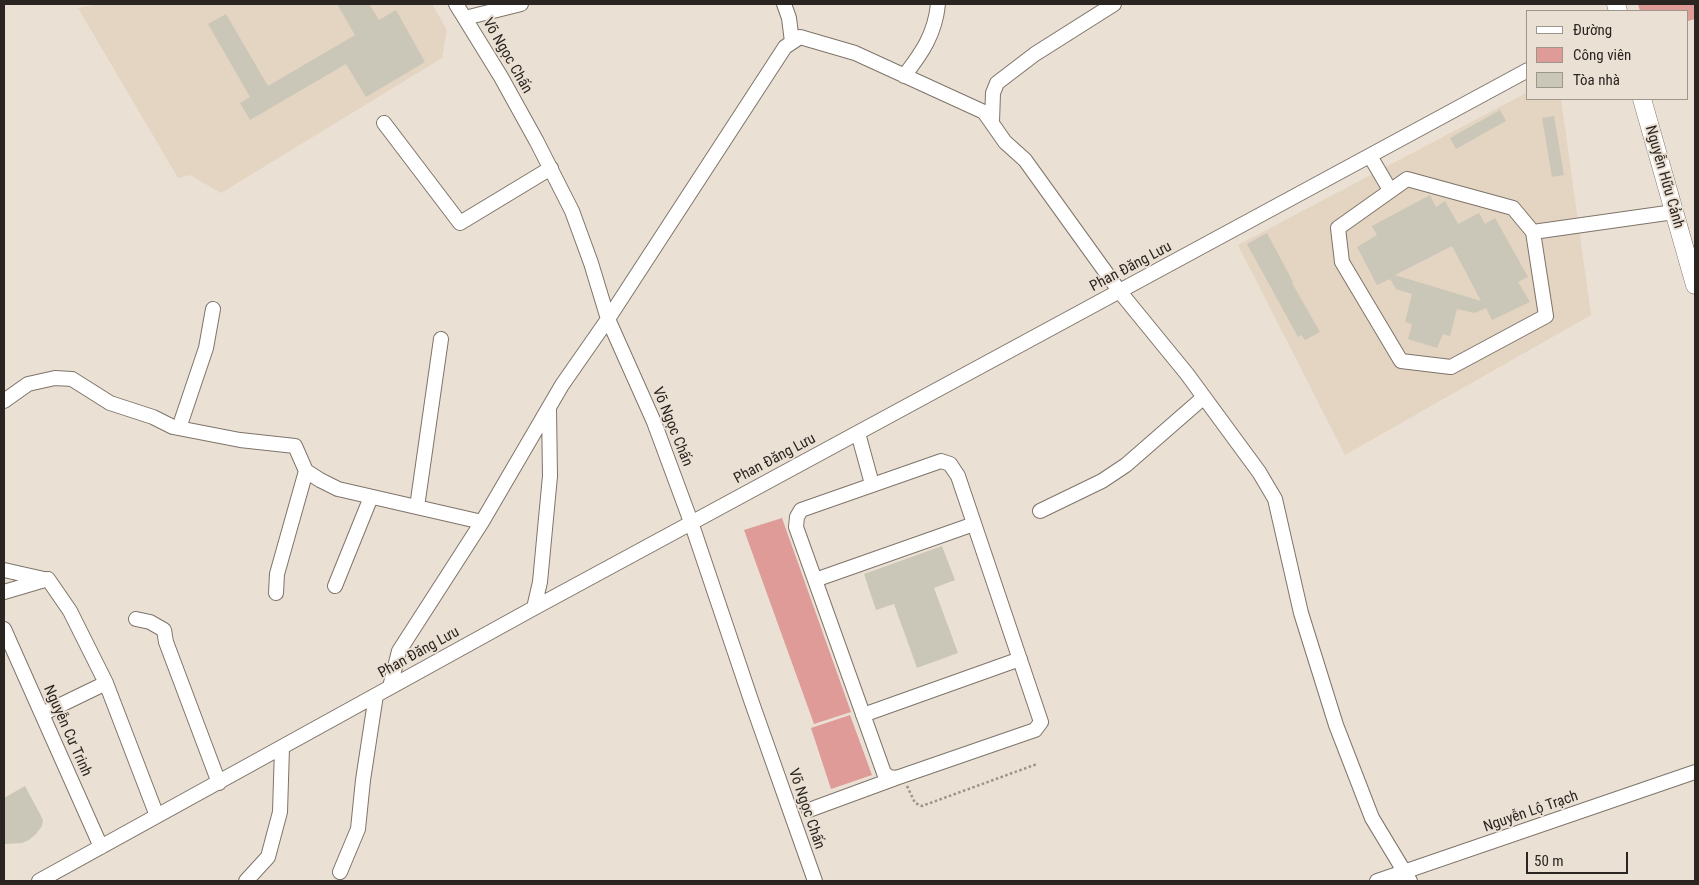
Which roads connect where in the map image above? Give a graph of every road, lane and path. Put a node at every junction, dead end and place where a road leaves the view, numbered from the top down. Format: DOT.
graph roads {
  1 [pos="456,4"];
  2 [pos="521,4"];
  3 [pos="784,4"];
  4 [pos="938,4"];
  5 [pos="1114,4"];
  6 [pos="465,18"];
  7 [pos="792,42"];
  8 [pos="1526,71"];
  9 [pos="904,76"];
  10 [pos="1642,100"];
  11 [pos="992,122"];
  12 [pos="384,123"];
  13 [pos="1370,156"];
  14 [pos="551,168"];
  15 [pos="1390,190"];
  16 [pos="1674,212"];
  17 [pos="1532,232"];
  18 [pos="1695,285"];
  19 [pos="1120,292"];
  20 [pos="214,309"];
  21 [pos="608,319"];
  22 [pos="440,339"];
  23 [pos="1204,397"];
  24 [pos="4,401"];
  25 [pos="549,407"];
  26 [pos="179,428"];
  27 [pos="858,433"];
  28 [pos="306,470"];
  29 [pos="872,484"];
  30 [pos="370,497"];
  31 [pos="417,507"];
  32 [pos="1040,511"];
  33 [pos="482,522"];
  34 [pos="691,522"];
  35 [pos="974,524"];
  36 [pos="4,570"];
  37 [pos="48,579"];
  38 [pos="815,580"];
  39 [pos="334,586"];
  40 [pos="4,592"];
  41 [pos="276,593"];
  42 [pos="534,608"];
  43 [pos="136,619"];
  44 [pos="4,628"];
  45 [pos="1020,660"];
  46 [pos="106,683"];
  47 [pos="390,687"];
  48 [pos="376,695"];
  49 [pos="42,714"];
  50 [pos="863,715"];
  51 [pos="282,748"];
  52 [pos="1037,764"];
  53 [pos="1695,772"];
  54 [pos="900,777"];
  55 [pos="220,783"];
  56 [pos="809,810"];
  57 [pos="157,816"];
  58 [pos="101,847"];
  59 [pos="340,872"];
  60 [pos="1407,877"];
  61 [pos="39,881"];
  62 [pos="246,881"];
  63 [pos="814,881"];
  64 [pos="1378,881"];
  1 -- 6 [label="street, Võ Ngọc Chấn"];
  2 -- 6 [label="street"];
  3 -- 7 [label="street"];
  4 -- 9 [label="street"];
  5 -- 11 [label="street"];
  6 -- 14 [label="street, Võ Ngọc Chấn"];
  7 -- 9 [label="street"];
  7 -- 21 [label="street"];
  8 -- 13 [label="street, Phan Đăng Lưu"];
  9 -- 11 [label="street"];
  10 -- 16 [label="main road, Nguyễn Hữu Cảnh"];
  11 -- 19 [label="street"];
  12 -- 14 [label="street"];
  13 -- 15 [label="street"];
  13 -- 19 [label="street, Phan Đăng Lưu"];
  14 -- 21 [label="street, Võ Ngọc Chấn"];
  15 -- 17 [label="street"];
  15 -- 17 [label="street"];
  16 -- 17 [label="street"];
  16 -- 18 [label="main road, Nguyễn Hữu Cảnh"];
  19 -- 23 [label="street"];
  19 -- 27 [label="street, Phan Đăng Lưu"];
  20 -- 26 [label="street"];
  21 -- 25 [label="street"];
  21 -- 34 [label="street, Võ Ngọc Chấn"];
  22 -- 31 [label="street"];
  23 -- 32 [label="street"];
  23 -- 60 [label="street"];
  24 -- 26 [label="street"];
  25 -- 33 [label="street"];
  25 -- 42 [label="street"];
  26 -- 28 [label="street"];
  27 -- 29 [label="street"];
  27 -- 34 [label="street, Phan Đăng Lưu"];
  28 -- 30 [label="street"];
  28 -- 41 [label="street"];
  29 -- 35 [label="street"];
  29 -- 38 [label="street"];
  30 -- 31 [label="street"];
  30 -- 39 [label="street"];
  31 -- 33 [label="street"];
  33 -- 47 [label="street"];
  34 -- 42 [label="street, Phan Đăng Lưu"];
  34 -- 63 [label="street, Võ Ngọc Chấn"];
  35 -- 38 [label="street"];
  35 -- 45 [label="street"];
  36 -- 37 [label="street"];
  37 -- 40 [label="street"];
  37 -- 46 [label="street"];
  38 -- 50 [label="street"];
  42 -- 47 [label="street, Phan Đăng Lưu"];
  43 -- 55 [label="street"];
  44 -- 49 [label="street, Nguyễn Cư Trinh"];
  45 -- 50 [label="street"];
  45 -- 54 [label="street"];
  46 -- 49 [label="street"];
  46 -- 57 [label="street"];
  47 -- 48 [label="street, Phan Đăng Lưu"];
  48 -- 51 [label="street, Phan Đăng Lưu"];
  48 -- 59 [label="street"];
  49 -- 58 [label="street, Nguyễn Cư Trinh"];
  50 -- 54 [label="street"];
  51 -- 55 [label="street, Phan Đăng Lưu"];
  51 -- 62 [label="street"];
  52 -- 54 [label="path"];
  53 -- 60 [label="street, Nguyễn Lộ Trạch"];
  54 -- 56 [label="street"];
  55 -- 57 [label="street, Phan Đăng Lưu"];
  57 -- 58 [label="street, Phan Đăng Lưu"];
  58 -- 61 [label="street, Phan Đăng Lưu"];
  60 -- 64 [label="street, Nguyễn Lộ Trạch"];
}
